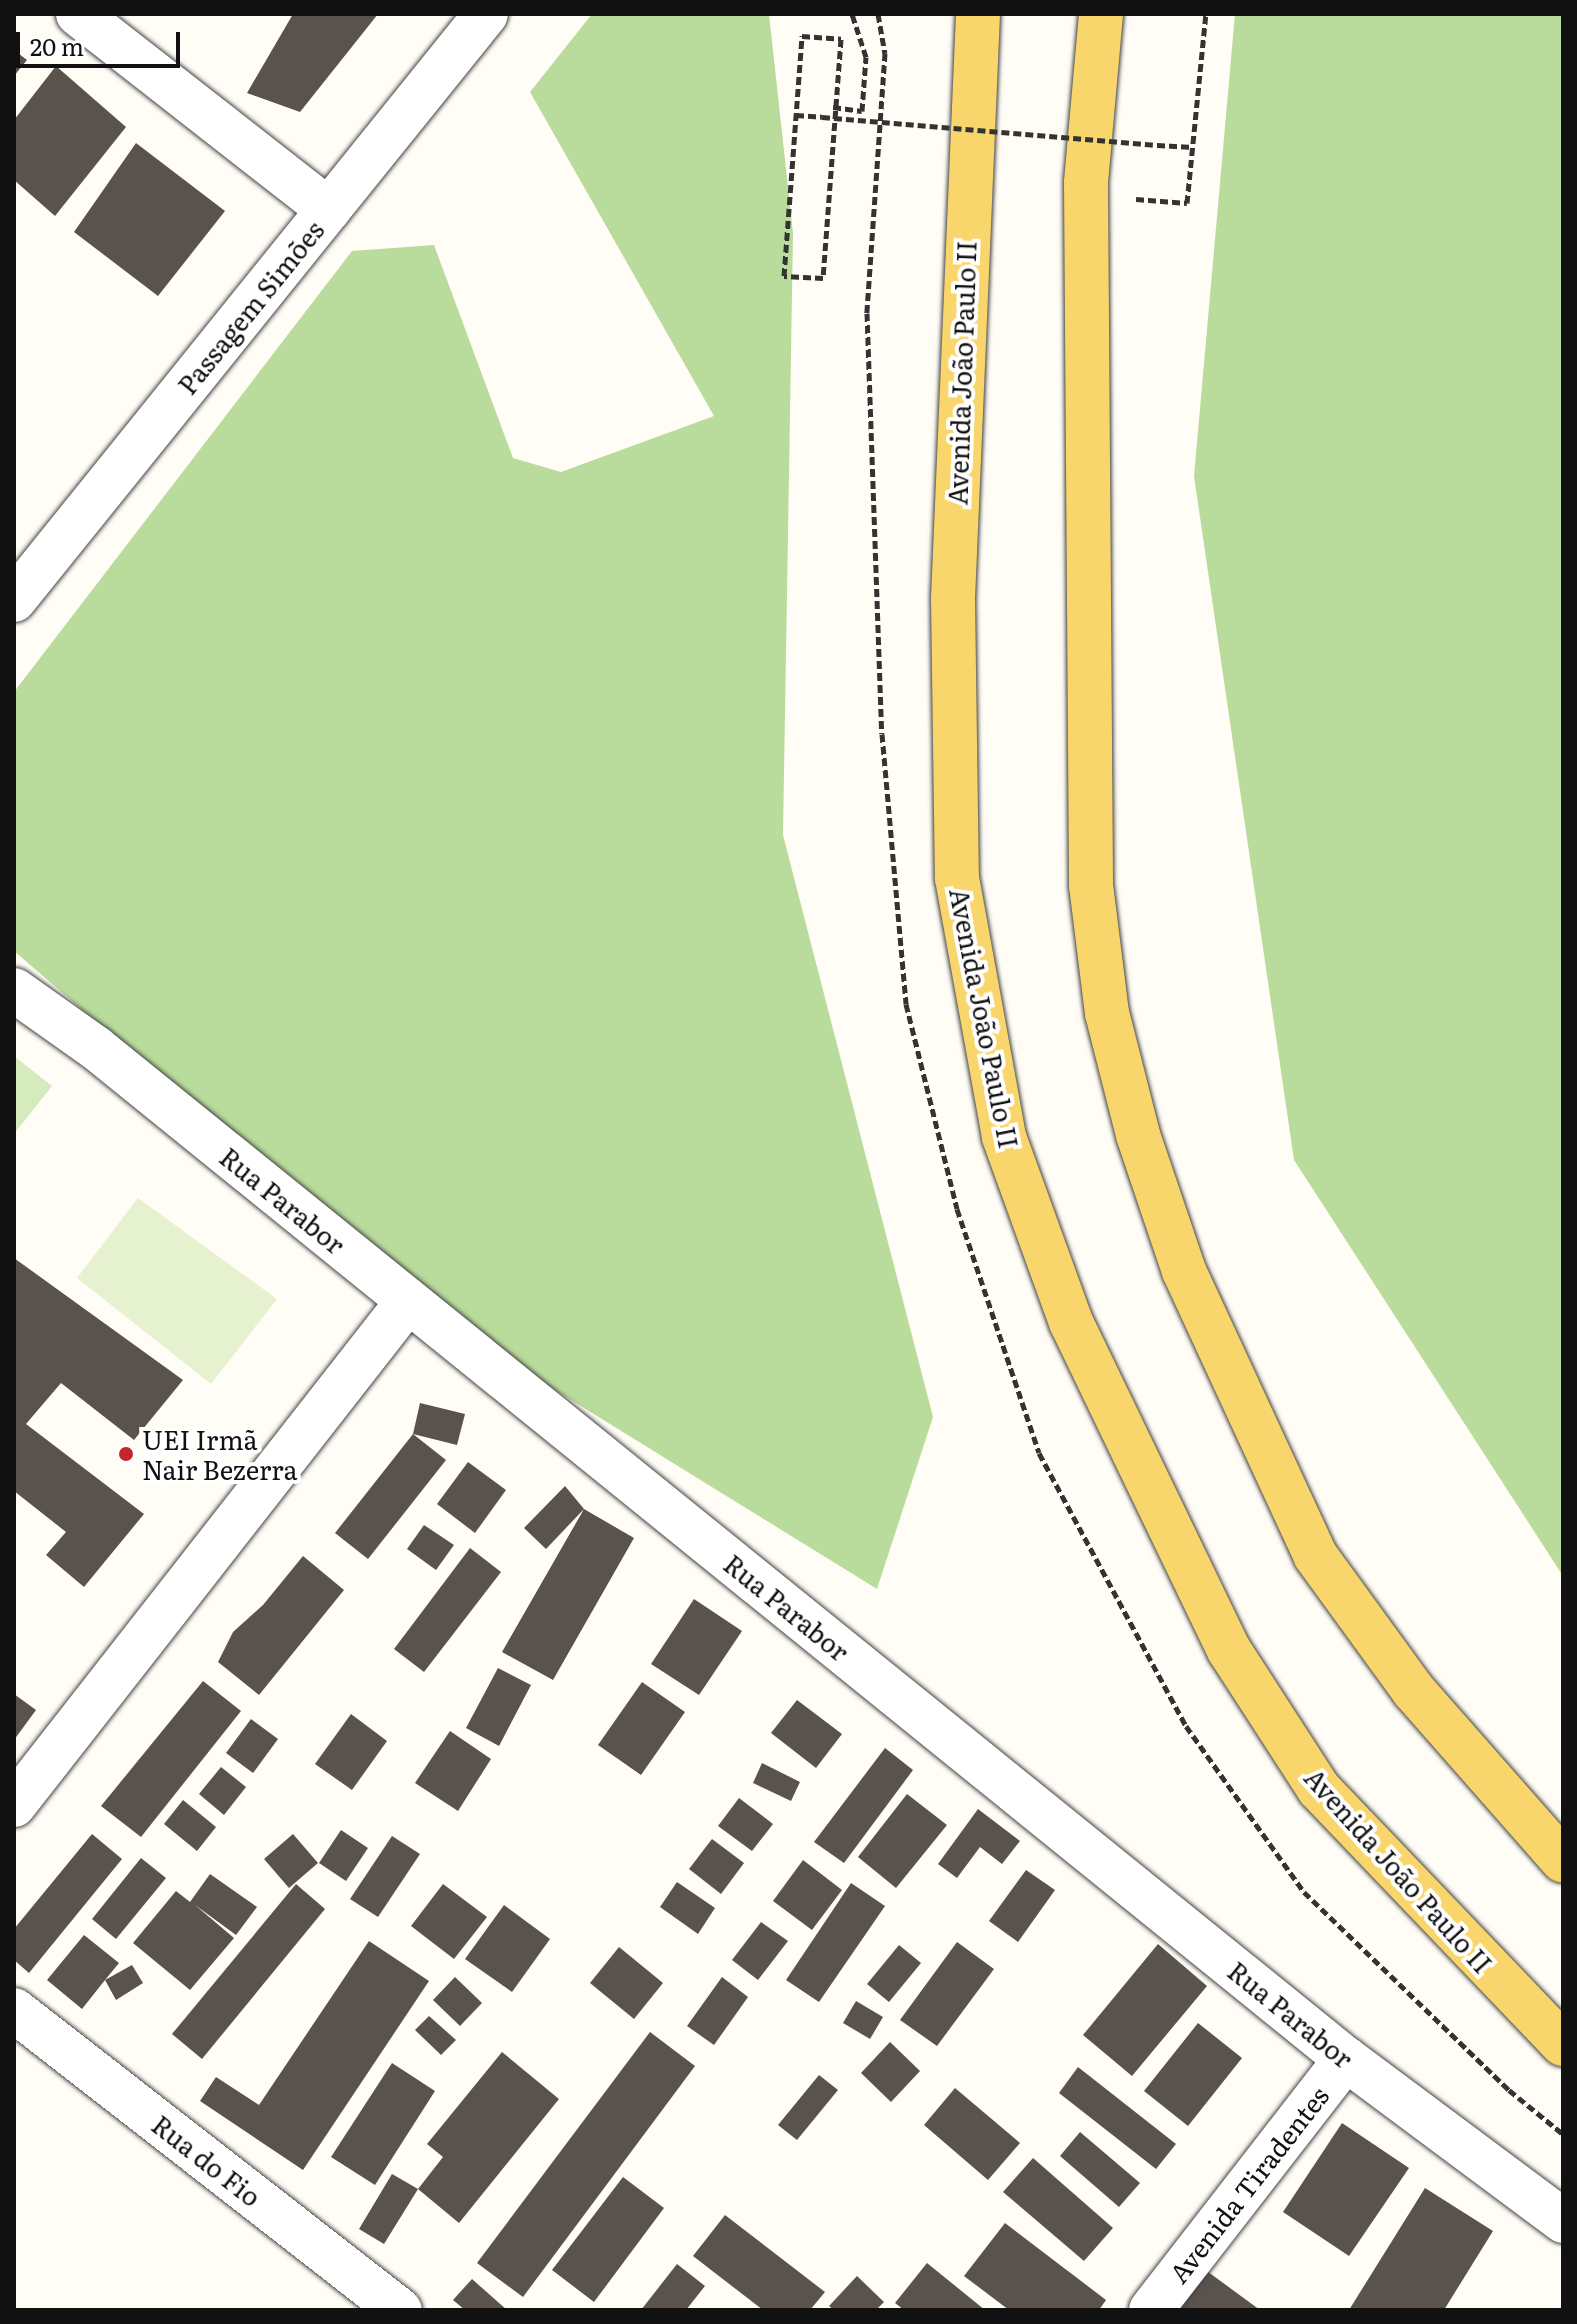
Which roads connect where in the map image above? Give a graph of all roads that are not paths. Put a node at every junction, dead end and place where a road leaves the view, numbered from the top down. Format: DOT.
graph roads {
  1 [pos="78,14"];
  2 [pos="486,14"];
  3 [pos="978,14"];
  4 [pos="1101,14"];
  5 [pos="329,210"];
  6 [pos="14,600"];
  7 [pos="14,990"];
  8 [pos="408,1301"];
  9 [pos="14,1805"];
  10 [pos="1563,1861"];
  11 [pos="14,2010"];
  12 [pos="1563,2044"];
  13 [pos="1346,2059"];
  14 [pos="1563,2221"];
  15 [pos="400,2310"];
  16 [pos="1151,2310"];
  1 -- 5 [label="street"];
  2 -- 5 [label="street, Passagem Simões"];
  3 -- 12 [label="main road, Avenida João Paulo II"];
  4 -- 10 [label="main road"];
  5 -- 6 [label="street, Passagem Simões"];
  7 -- 8 [label="street, Rua Parabor"];
  8 -- 9 [label="street"];
  8 -- 13 [label="street, Rua Parabor"];
  11 -- 15 [label="street, Rua do Fio"];
  13 -- 14 [label="street, Rua Parabor"];
  13 -- 16 [label="street, Avenida Tiradentes"];
}
